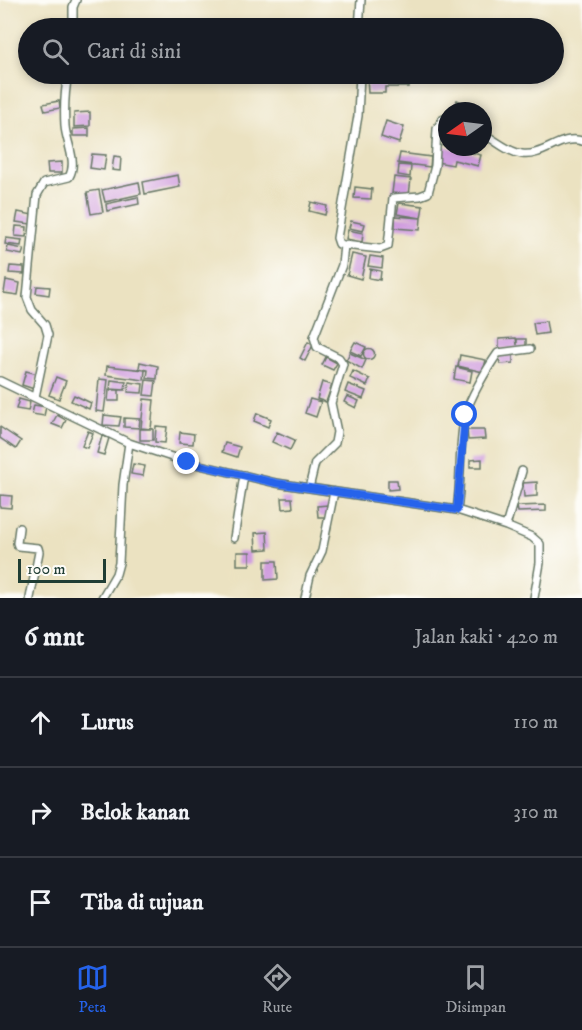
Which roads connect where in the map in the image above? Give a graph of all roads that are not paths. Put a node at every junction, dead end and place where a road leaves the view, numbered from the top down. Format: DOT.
graph roads {
  1 [pos="76,0"];
  2 [pos="362,0"];
  3 [pos="73,18"];
  4 [pos="360,18"];
  5 [pos="67,84"];
  6 [pos="360,84"];
  7 [pos="438,127"];
  8 [pos="492,139"];
  9 [pos="582,141"];
  10 [pos="344,245"];
  11 [pos="530,350"];
  12 [pos="0,381"];
  13 [pos="35,397"];
  14 [pos="129,443"];
  15 [pos="522,471"];
  16 [pos="244,475"];
  17 [pos="309,488"];
  18 [pos="334,492"];
  19 [pos="457,510"];
  20 [pos="506,526"];
  21 [pos="19,528"];
  22 [pos="234,538"];
  23 [pos="30,598"];
  24 [pos="102,598"];
  25 [pos="304,598"];
  26 [pos="534,598"];
  1 -- 3 [label="street"];
  2 -- 4 [label="street"];
  5 -- 13 [label="street"];
  6 -- 10 [label="street"];
  7 -- 10 [label="street"];
  8 -- 9 [label="street"];
  10 -- 17 [label="street"];
  11 -- 19 [label="street"];
  12 -- 13 [label="street"];
  13 -- 14 [label="street"];
  14 -- 16 [label="street"];
  14 -- 24 [label="street"];
  15 -- 20 [label="street"];
  16 -- 17 [label="street"];
  16 -- 22 [label="street"];
  17 -- 18 [label="street"];
  18 -- 19 [label="street"];
  18 -- 25 [label="street"];
  19 -- 20 [label="street"];
  20 -- 26 [label="street"];
  21 -- 23 [label="street"];
}
